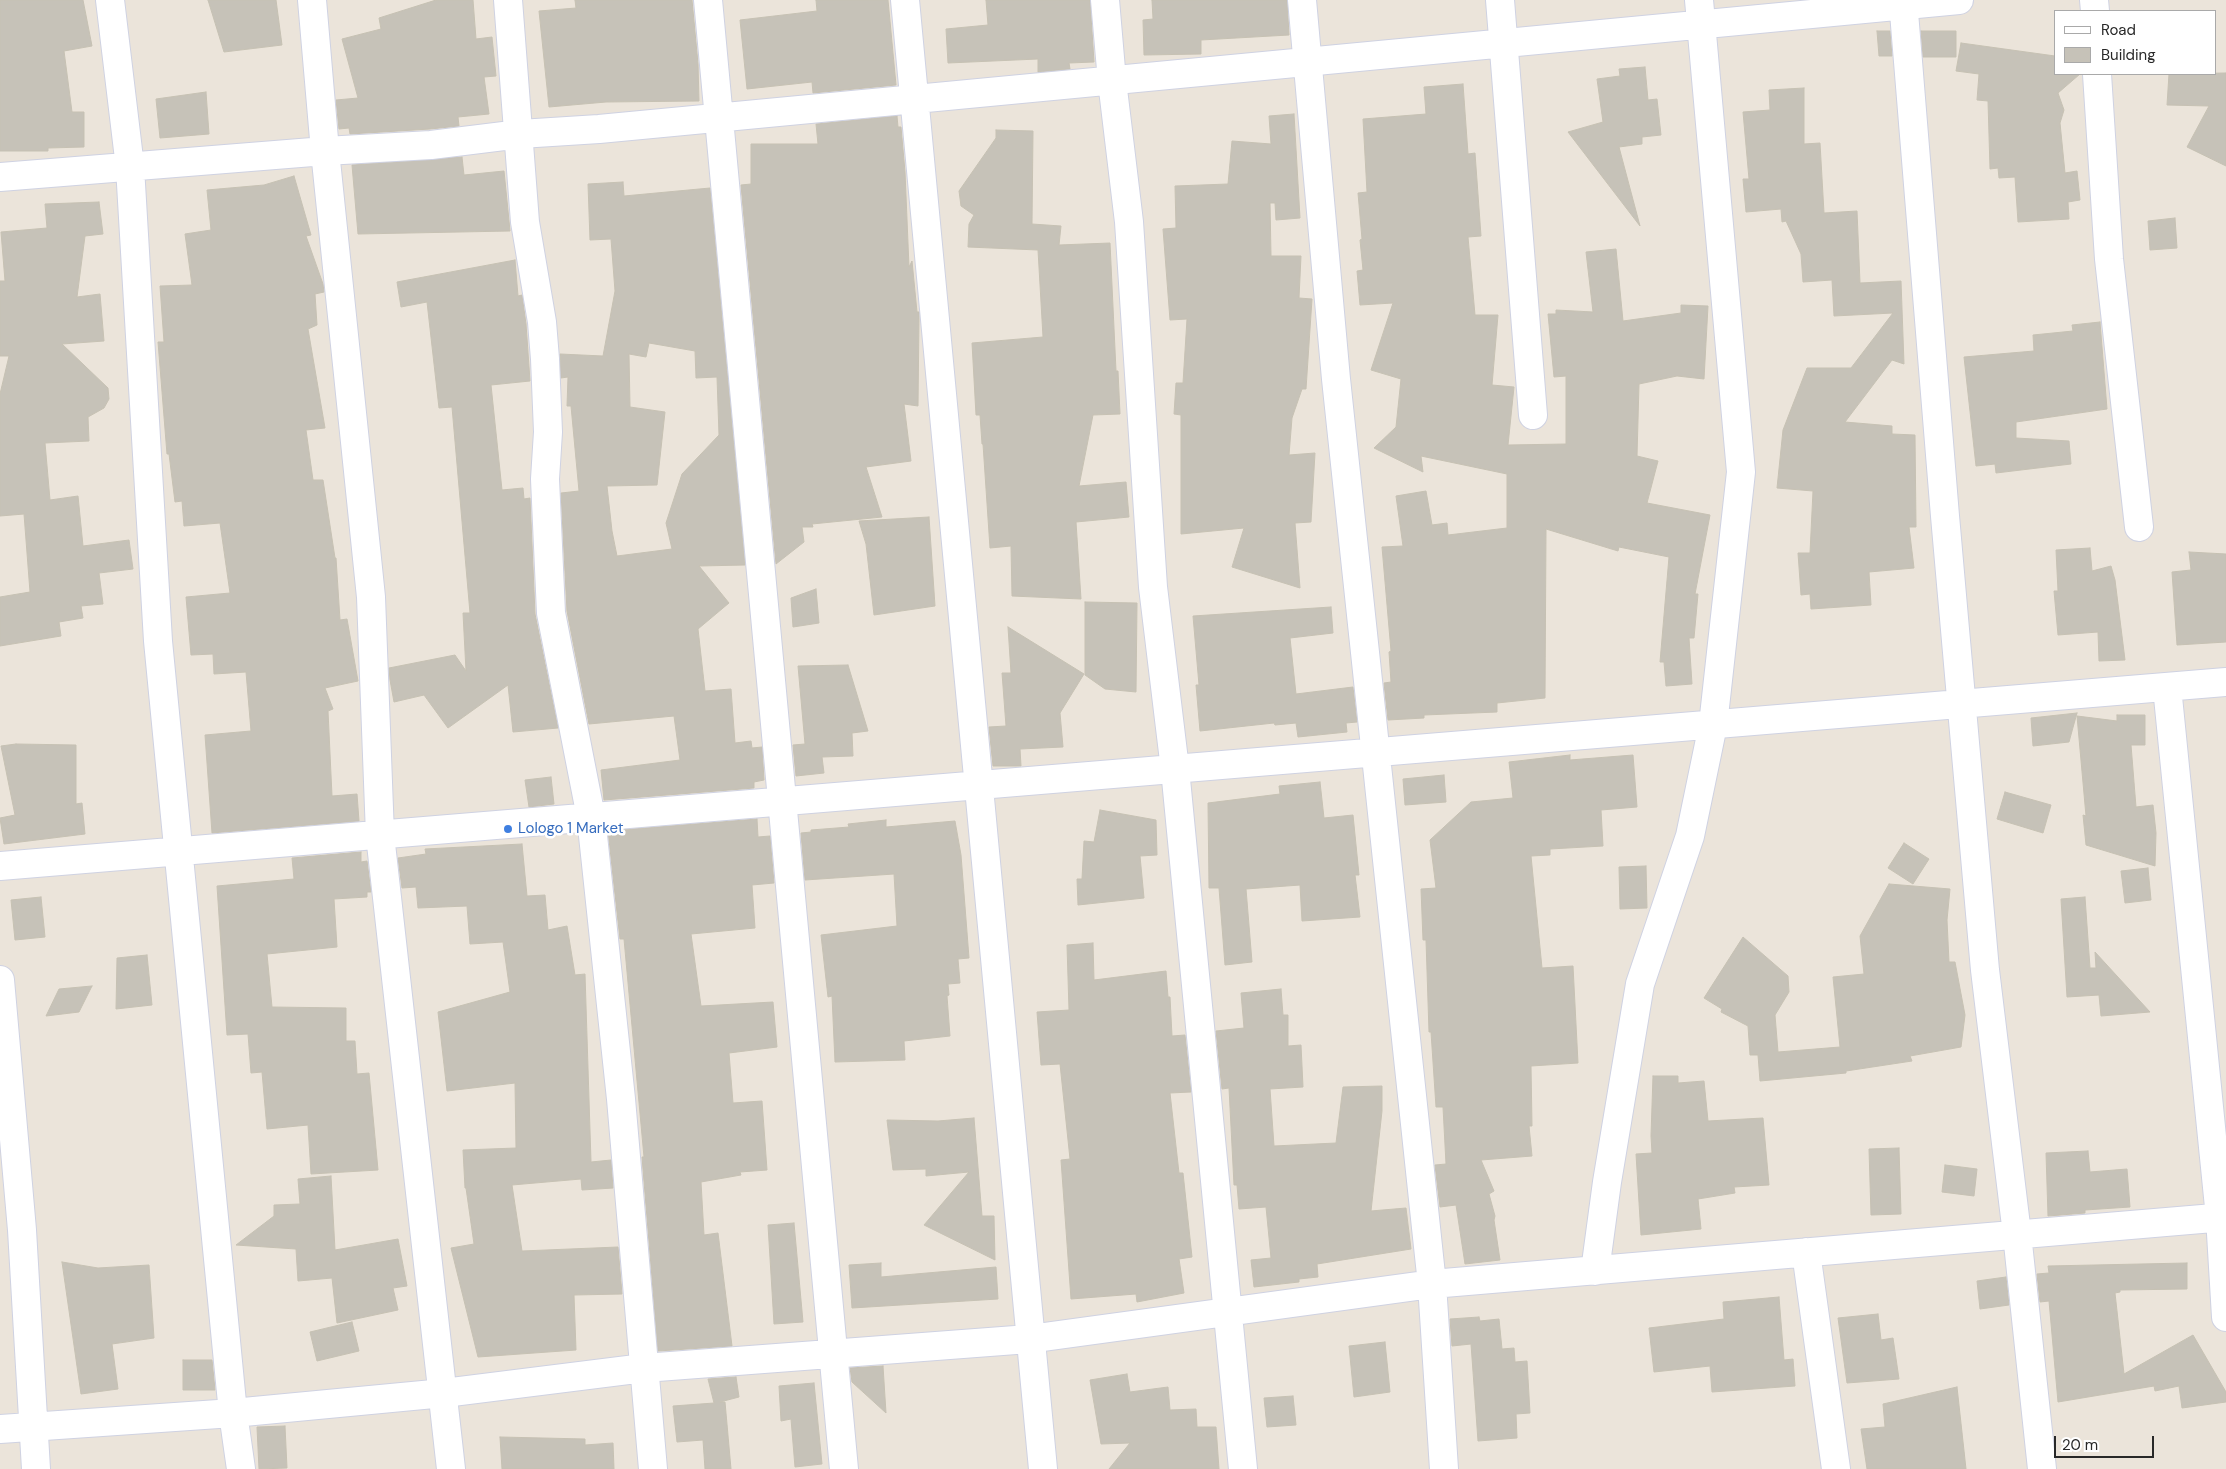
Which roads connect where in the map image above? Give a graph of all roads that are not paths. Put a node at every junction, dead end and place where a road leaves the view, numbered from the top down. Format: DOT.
graph roads {
  1 [pos="110,0"];
  2 [pos="312,0"];
  3 [pos="508,0"];
  4 [pos="708,0"];
  5 [pos="905,0"];
  6 [pos="1105,0"];
  7 [pos="1302,0"];
  8 [pos="1500,0"];
  9 [pos="1959,0"];
  10 [pos="1903,3"];
  11 [pos="1700,12"];
  12 [pos="1503,43"];
  13 [pos="1308,62"];
  14 [pos="2097,75"];
  15 [pos="1112,81"];
  16 [pos="914,99"];
  17 [pos="719,118"];
  18 [pos="520,134"];
  19 [pos="325,151"];
  20 [pos="130,167"];
  21 [pos="0,177"];
  22 [pos="1533,415"];
  23 [pos="2139,527"];
  24 [pos="2226,682"];
  25 [pos="2167,687"];
  26 [pos="1961,704"];
  27 [pos="1713,725"];
  28 [pos="1376,752"];
  29 [pos="1175,769"];
  30 [pos="978,785"];
  31 [pos="782,802"];
  32 [pos="591,817"];
  33 [pos="380,834"];
  34 [pos="180,851"];
  35 [pos="0,866"];
  36 [pos="0,980"];
  37 [pos="2223,1217"];
  38 [pos="2017,1234"];
  39 [pos="1806,1252"];
  40 [pos="1595,1271"];
  41 [pos="1432,1284"];
  42 [pos="1228,1311"];
  43 [pos="2226,1317"];
  44 [pos="1029,1338"];
  45 [pos="833,1352"];
  46 [pos="644,1368"];
  47 [pos="444,1393"];
  48 [pos="233,1413"];
  49 [pos="32,1426"];
  50 [pos="0,1429"];
  51 [pos="36,1469"];
  52 [pos="241,1469"];
  53 [pos="451,1469"];
  54 [pos="653,1469"];
  55 [pos="844,1469"];
  56 [pos="1043,1469"];
  57 [pos="1243,1469"];
  58 [pos="1444,1469"];
  59 [pos="1836,1469"];
  60 [pos="2042,1469"];
  1 -- 20 [label="street"];
  2 -- 19 [label="street"];
  3 -- 18 [label="street"];
  4 -- 17 [label="street"];
  5 -- 16 [label="street"];
  6 -- 15 [label="street"];
  7 -- 13 [label="street"];
  8 -- 12 [label="street"];
  9 -- 10 [label="street"];
  10 -- 11 [label="street"];
  10 -- 26 [label="street"];
  11 -- 12 [label="street"];
  11 -- 27 [label="street"];
  12 -- 13 [label="street"];
  12 -- 22 [label="street"];
  13 -- 15 [label="street"];
  13 -- 28 [label="street"];
  14 -- 23 [label="street"];
  15 -- 16 [label="street"];
  15 -- 29 [label="street"];
  16 -- 17 [label="street"];
  16 -- 30 [label="street"];
  17 -- 18 [label="street"];
  17 -- 31 [label="street"];
  18 -- 19 [label="street"];
  18 -- 32 [label="street"];
  19 -- 20 [label="street"];
  19 -- 33 [label="street"];
  20 -- 21 [label="street"];
  20 -- 34 [label="street"];
  24 -- 25 [label="street"];
  25 -- 26 [label="street"];
  25 -- 37 [label="street"];
  26 -- 27 [label="street"];
  26 -- 38 [label="street"];
  27 -- 28 [label="street"];
  27 -- 40 [label="street"];
  28 -- 29 [label="street"];
  28 -- 41 [label="street"];
  29 -- 30 [label="street"];
  29 -- 42 [label="street"];
  30 -- 31 [label="street"];
  30 -- 44 [label="street"];
  31 -- 32 [label="street"];
  31 -- 45 [label="street"];
  32 -- 33 [label="street"];
  32 -- 46 [label="street"];
  33 -- 34 [label="street"];
  33 -- 47 [label="street"];
  34 -- 35 [label="street"];
  34 -- 48 [label="street"];
  36 -- 49 [label="street"];
  37 -- 38 [label="street"];
  37 -- 43 [label="street"];
  38 -- 39 [label="street"];
  38 -- 60 [label="street"];
  39 -- 40 [label="street"];
  39 -- 59 [label="street"];
  40 -- 41 [label="street"];
  41 -- 42 [label="street"];
  41 -- 58 [label="street"];
  42 -- 44 [label="street"];
  42 -- 57 [label="street"];
  44 -- 45 [label="street"];
  44 -- 56 [label="street"];
  45 -- 46 [label="street"];
  45 -- 55 [label="street"];
  46 -- 47 [label="street"];
  46 -- 54 [label="street"];
  47 -- 48 [label="street"];
  47 -- 53 [label="street"];
  48 -- 49 [label="street"];
  48 -- 52 [label="street"];
  49 -- 50 [label="street"];
  49 -- 51 [label="street"];
}
